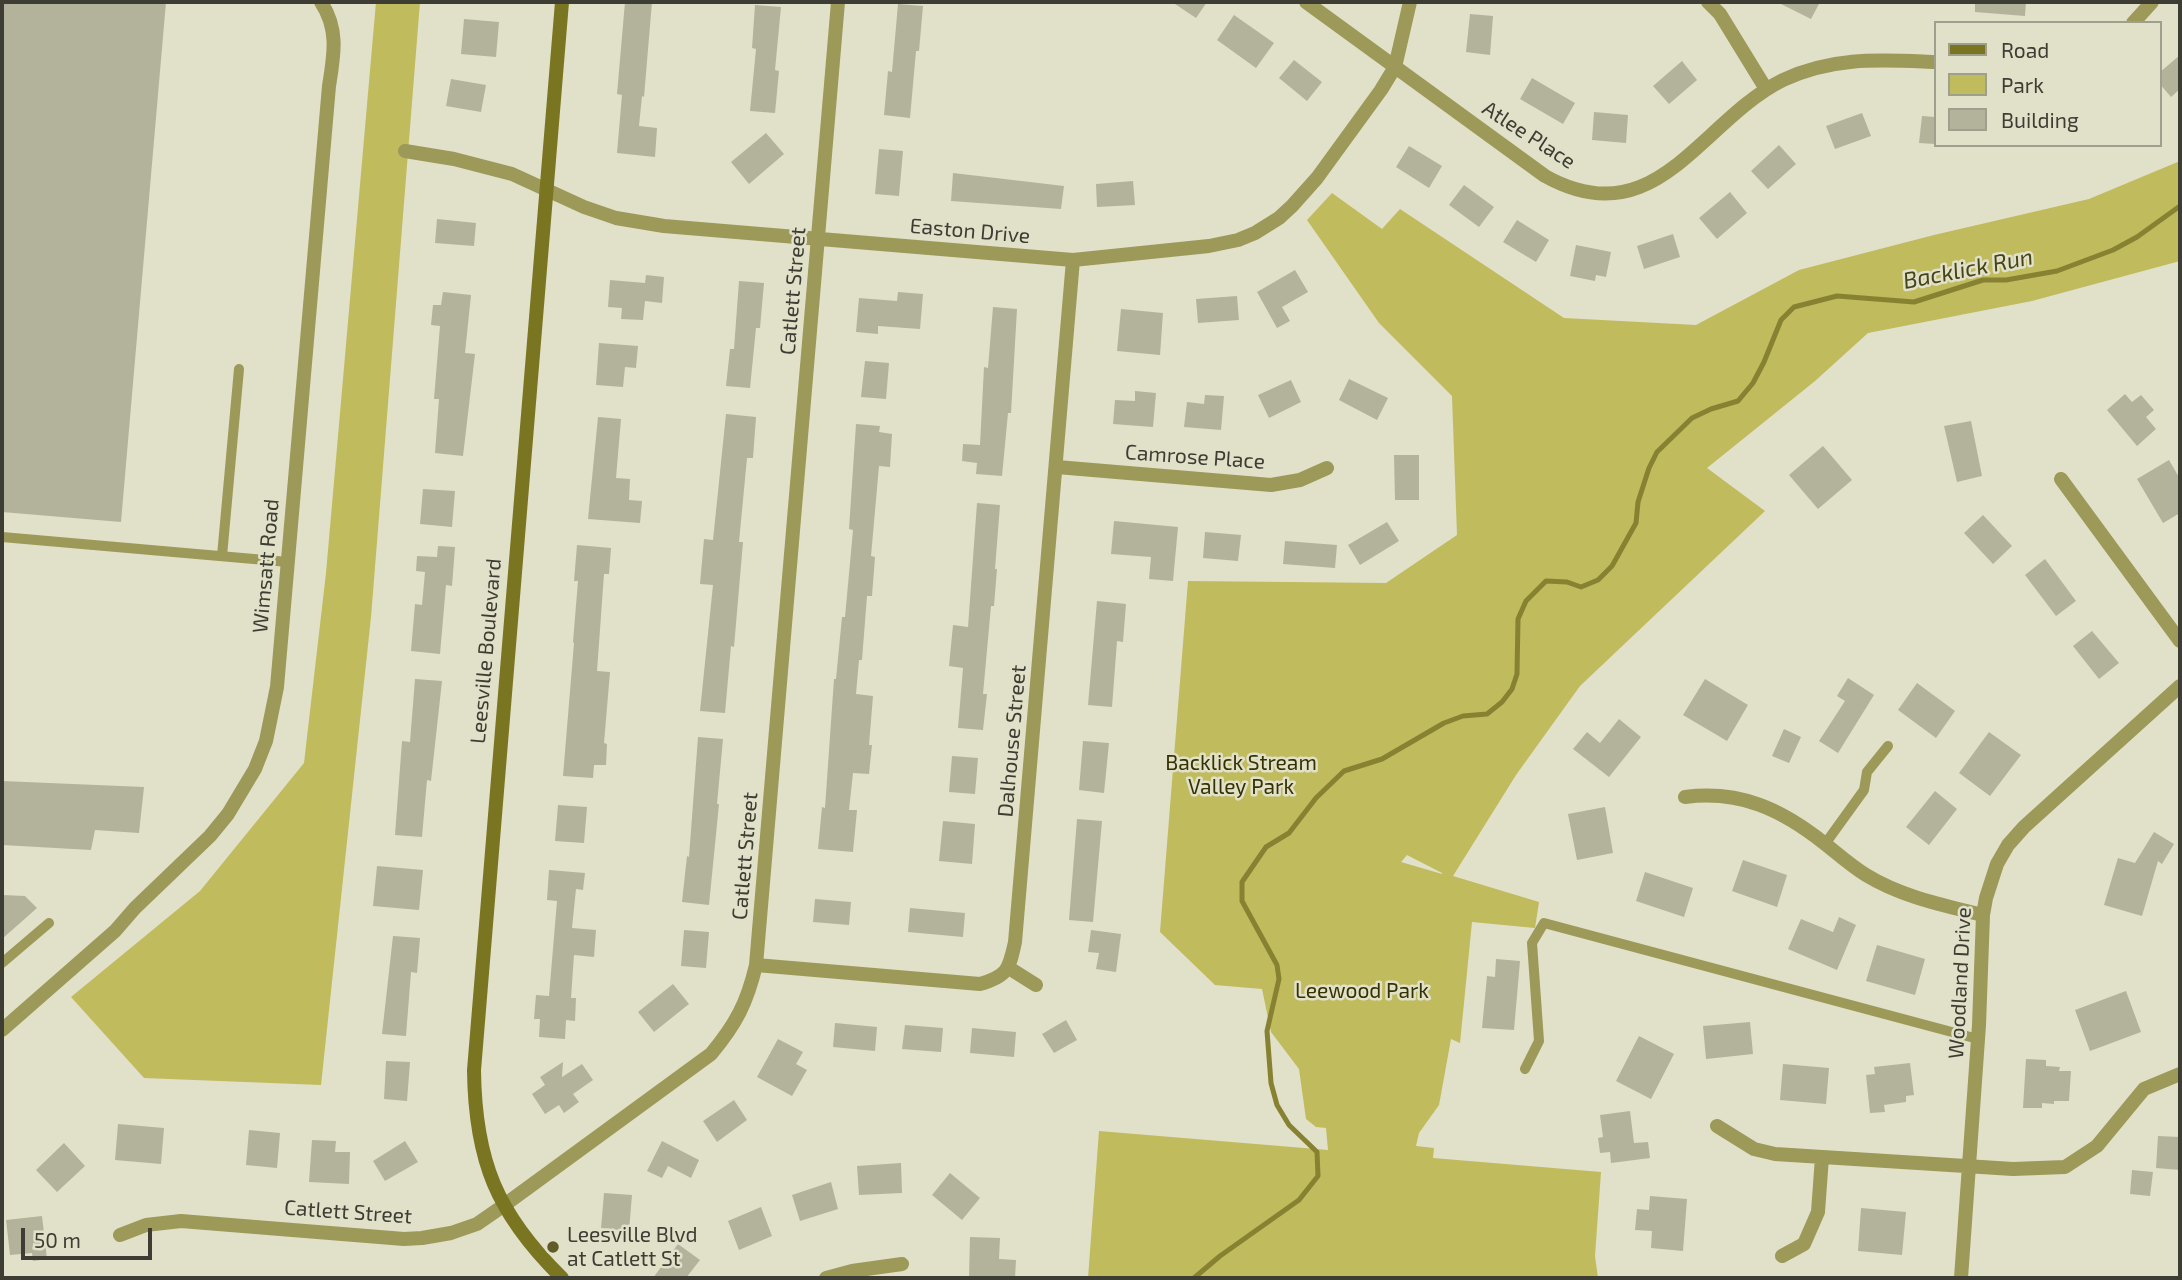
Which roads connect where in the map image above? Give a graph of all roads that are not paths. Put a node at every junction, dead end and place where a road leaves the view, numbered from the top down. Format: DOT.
graph roads {
  1 [pos="562,2"];
  2 [pos="838,2"];
  3 [pos="1306,2"];
  4 [pos="1410,2"];
  5 [pos="1708,2"];
  6 [pos="2152,2"];
  7 [pos="326,6"];
  8 [pos="2135,21"];
  9 [pos="1934,62"];
  10 [pos="1395,67"];
  11 [pos="1766,89"];
  12 [pos="405,152"];
  13 [pos="546,189"];
  14 [pos="819,239"];
  15 [pos="1073,260"];
  16 [pos="239,369"];
  17 [pos="1057,467"];
  18 [pos="1327,468"];
  19 [pos="2061,479"];
  20 [pos="2,537"];
  21 [pos="222,556"];
  22 [pos="288,562"];
  23 [pos="2180,641"];
  24 [pos="2180,686"];
  25 [pos="1888,746"];
  26 [pos="1685,797"];
  27 [pos="1825,844"];
  28 [pos="1983,915"];
  29 [pos="49,923"];
  30 [pos="2,963"];
  31 [pos="756,965"];
  32 [pos="1009,968"];
  33 [pos="1036,985"];
  34 [pos="2,1030"];
  35 [pos="1978,1039"];
  36 [pos="1525,1069"];
  37 [pos="2180,1074"];
  38 [pos="1717,1126"];
  39 [pos="1822,1157"];
  40 [pos="1969,1166"];
  41 [pos="503,1206"];
  42 [pos="120,1235"];
  43 [pos="1782,1256"];
  44 [pos="902,1264"];
  45 [pos="562,1278"];
  46 [pos="826,1278"];
  47 [pos="1961,1278"];
  1 -- 13 [label="street, Leesville Boulevard"];
  2 -- 14 [label="street, Catlett Street"];
  3 -- 10 [label="street, Atlee Place"];
  4 -- 10 [label="street, Easton Drive"];
  5 -- 11 [label="street"];
  6 -- 8 [label="street"];
  7 -- 22 [label="street, Wimsatt Road"];
  9 -- 11 [label="street, Atlee Place"];
  10 -- 11 [label="street, Atlee Place"];
  10 -- 15 [label="street, Easton Drive"];
  12 -- 13 [label="street, Easton Drive"];
  13 -- 14 [label="street, Easton Drive"];
  13 -- 41 [label="street, Leesville Boulevard"];
  14 -- 15 [label="street, Easton Drive"];
  14 -- 31 [label="street, Catlett Street"];
  15 -- 17 [label="street, Dalhouse Street"];
  16 -- 21 [label="lane"];
  17 -- 18 [label="street, Camrose Place"];
  17 -- 32 [label="street, Dalhouse Street"];
  19 -- 23 [label="street"];
  20 -- 21 [label="lane"];
  21 -- 22 [label="lane"];
  22 -- 34 [label="street, Wimsatt Road"];
  24 -- 28 [label="street, Woodland Drive"];
  25 -- 27 [label="lane"];
  26 -- 27 [label="street"];
  27 -- 28 [label="street"];
  28 -- 35 [label="street, Woodland Drive"];
  29 -- 30 [label="lane"];
  31 -- 32 [label="street"];
  31 -- 41 [label="street, Catlett Street"];
  32 -- 33 [label="street"];
  35 -- 36 [label="lane"];
  35 -- 40 [label="street, Woodland Drive"];
  37 -- 40 [label="street"];
  38 -- 39 [label="street"];
  39 -- 40 [label="street"];
  39 -- 43 [label="street"];
  40 -- 47 [label="street, Woodland Drive"];
  41 -- 42 [label="street, Catlett Street"];
  41 -- 45 [label="street, Leesville Boulevard"];
  44 -- 46 [label="street"];
}
